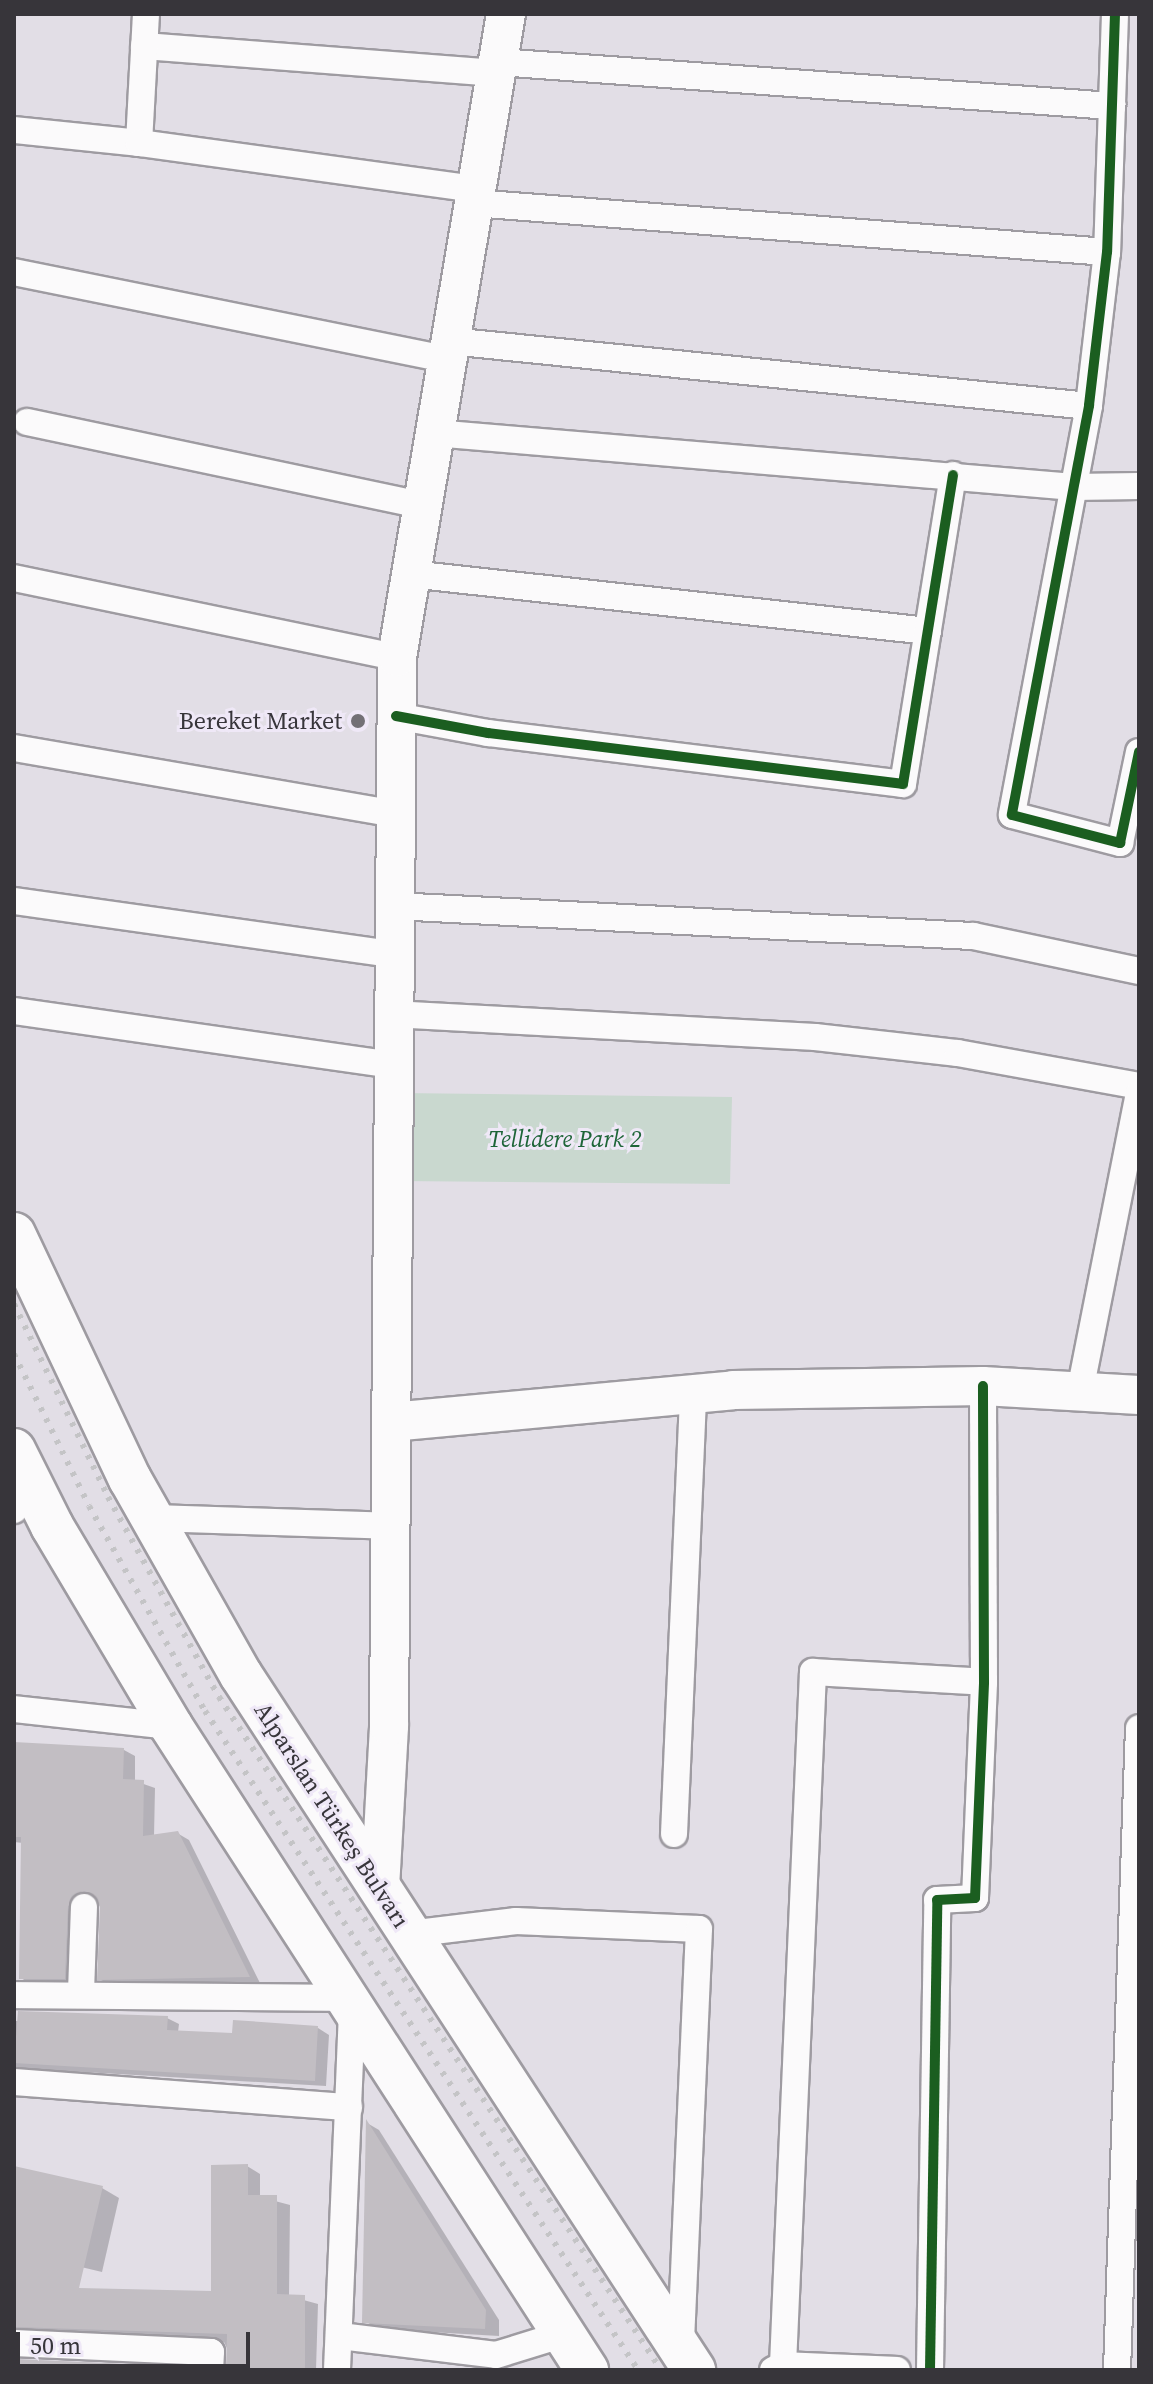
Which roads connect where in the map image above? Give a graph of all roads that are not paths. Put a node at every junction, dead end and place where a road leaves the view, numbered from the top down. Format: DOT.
graph roads {
  1 [pos="146,14"];
  2 [pos="506,14"];
  3 [pos="1115,14"];
  4 [pos="144,46"];
  5 [pos="497,68"];
  6 [pos="1112,106"];
  7 [pos="14,130"];
  8 [pos="139,143"];
  9 [pos="475,196"];
  10 [pos="1107,252"];
  11 [pos="14,272"];
  12 [pos="448,350"];
  13 [pos="1089,406"];
  14 [pos="27,422"];
  15 [pos="434,433"];
  16 [pos="953,475"];
  17 [pos="1139,486"];
  18 [pos="1074,487"];
  19 [pos="422,505"];
  20 [pos="410,574"];
  21 [pos="14,578"];
  22 [pos="928,631"];
  23 [pos="397,657"];
  24 [pos="396,716"];
  25 [pos="14,748"];
  26 [pos="1139,752"];
  27 [pos="395,814"];
  28 [pos="14,901"];
  29 [pos="394,906"];
  30 [pos="393,954"];
  31 [pos="1139,971"];
  32 [pos="14,1011"];
  33 [pos="392,1014"];
  34 [pos="393,1065"];
  35 [pos="1139,1086"];
  36 [pos="1139,1093"];
  37 [pos="14,1234"];
  38 [pos="983,1386"];
  39 [pos="1080,1391"];
  40 [pos="693,1394"];
  41 [pos="1139,1395"];
  42 [pos="391,1422"];
  43 [pos="18,1458"];
  44 [pos="14,1510"];
  45 [pos="152,1518"];
  46 [pos="390,1526"];
  47 [pos="984,1682"];
  48 [pos="14,1709"];
  49 [pos="171,1726"];
  50 [pos="1139,1728"];
  51 [pos="674,1834"];
  52 [pos="380,1888"];
  53 [pos="84,1907"];
  54 [pos="409,1934"];
  55 [pos="81,1992"];
  56 [pos="14,1995"];
  57 [pos="348,2002"];
  58 [pos="14,2082"];
  59 [pos="349,2107"];
  60 [pos="564,2334"];
  61 [pos="340,2336"];
  62 [pos="14,2343"];
  63 [pos="688,2360"];
  64 [pos="778,2368"];
  65 [pos="210,2370"];
  66 [pos="337,2370"];
  67 [pos="587,2370"];
  68 [pos="879,2370"];
  69 [pos="897,2370"];
  70 [pos="930,2370"];
  71 [pos="1117,2370"];
  1 -- 4 [label="street"];
  2 -- 5 [label="main road"];
  3 -- 6 [label="street"];
  4 -- 5 [label="street"];
  4 -- 8 [label="street"];
  5 -- 6 [label="street"];
  5 -- 9 [label="main road"];
  6 -- 10 [label="street"];
  7 -- 8 [label="street"];
  8 -- 9 [label="street"];
  9 -- 10 [label="street"];
  9 -- 12 [label="main road"];
  10 -- 13 [label="street"];
  11 -- 12 [label="street"];
  12 -- 13 [label="street"];
  12 -- 15 [label="main road"];
  13 -- 18 [label="street"];
  14 -- 19 [label="street"];
  15 -- 16 [label="street"];
  15 -- 19 [label="main road"];
  16 -- 18 [label="street"];
  16 -- 22 [label="street"];
  17 -- 18 [label="street"];
  18 -- 26 [label="street"];
  19 -- 20 [label="main road"];
  20 -- 22 [label="street"];
  20 -- 23 [label="main road"];
  21 -- 23 [label="street"];
  22 -- 24 [label="street"];
  23 -- 24 [label="main road"];
  24 -- 27 [label="main road"];
  25 -- 27 [label="street"];
  27 -- 29 [label="main road"];
  28 -- 30 [label="street"];
  29 -- 30 [label="main road"];
  29 -- 31 [label="street"];
  30 -- 33 [label="main road"];
  32 -- 34 [label="street"];
  33 -- 34 [label="main road"];
  33 -- 35 [label="street"];
  34 -- 42 [label="main road"];
  36 -- 39 [label="street"];
  37 -- 45 [label="main road, Alparslan Türkeş Bulvarı"];
  38 -- 39 [label="main road"];
  38 -- 40 [label="main road"];
  38 -- 47 [label="street"];
  39 -- 41 [label="main road"];
  40 -- 42 [label="main road"];
  40 -- 51 [label="street"];
  42 -- 46 [label="main road"];
  43 -- 44 [label="street"];
  43 -- 49 [label="main road"];
  45 -- 46 [label="street"];
  45 -- 52 [label="main road, Alparslan Türkeş Bulvarı"];
  46 -- 52 [label="main road"];
  47 -- 64 [label="street"];
  47 -- 70 [label="street"];
  48 -- 49 [label="street"];
  49 -- 57 [label="main road"];
  50 -- 71 [label="street"];
  52 -- 54 [label="main road, Alparslan Türkeş Bulvarı"];
  53 -- 55 [label="street"];
  54 -- 63 [label="main road, Alparslan Türkeş Bulvarı"];
  54 -- 63 [label="street"];
  55 -- 56 [label="street"];
  55 -- 57 [label="street"];
  57 -- 59 [label="street"];
  57 -- 60 [label="main road"];
  58 -- 59 [label="street"];
  59 -- 61 [label="street"];
  60 -- 61 [label="street"];
  60 -- 67 [label="main road"];
  61 -- 66 [label="street"];
  62 -- 65 [label="street"];
  64 -- 68 [label="street"];
  68 -- 69 [label="street"];
}
